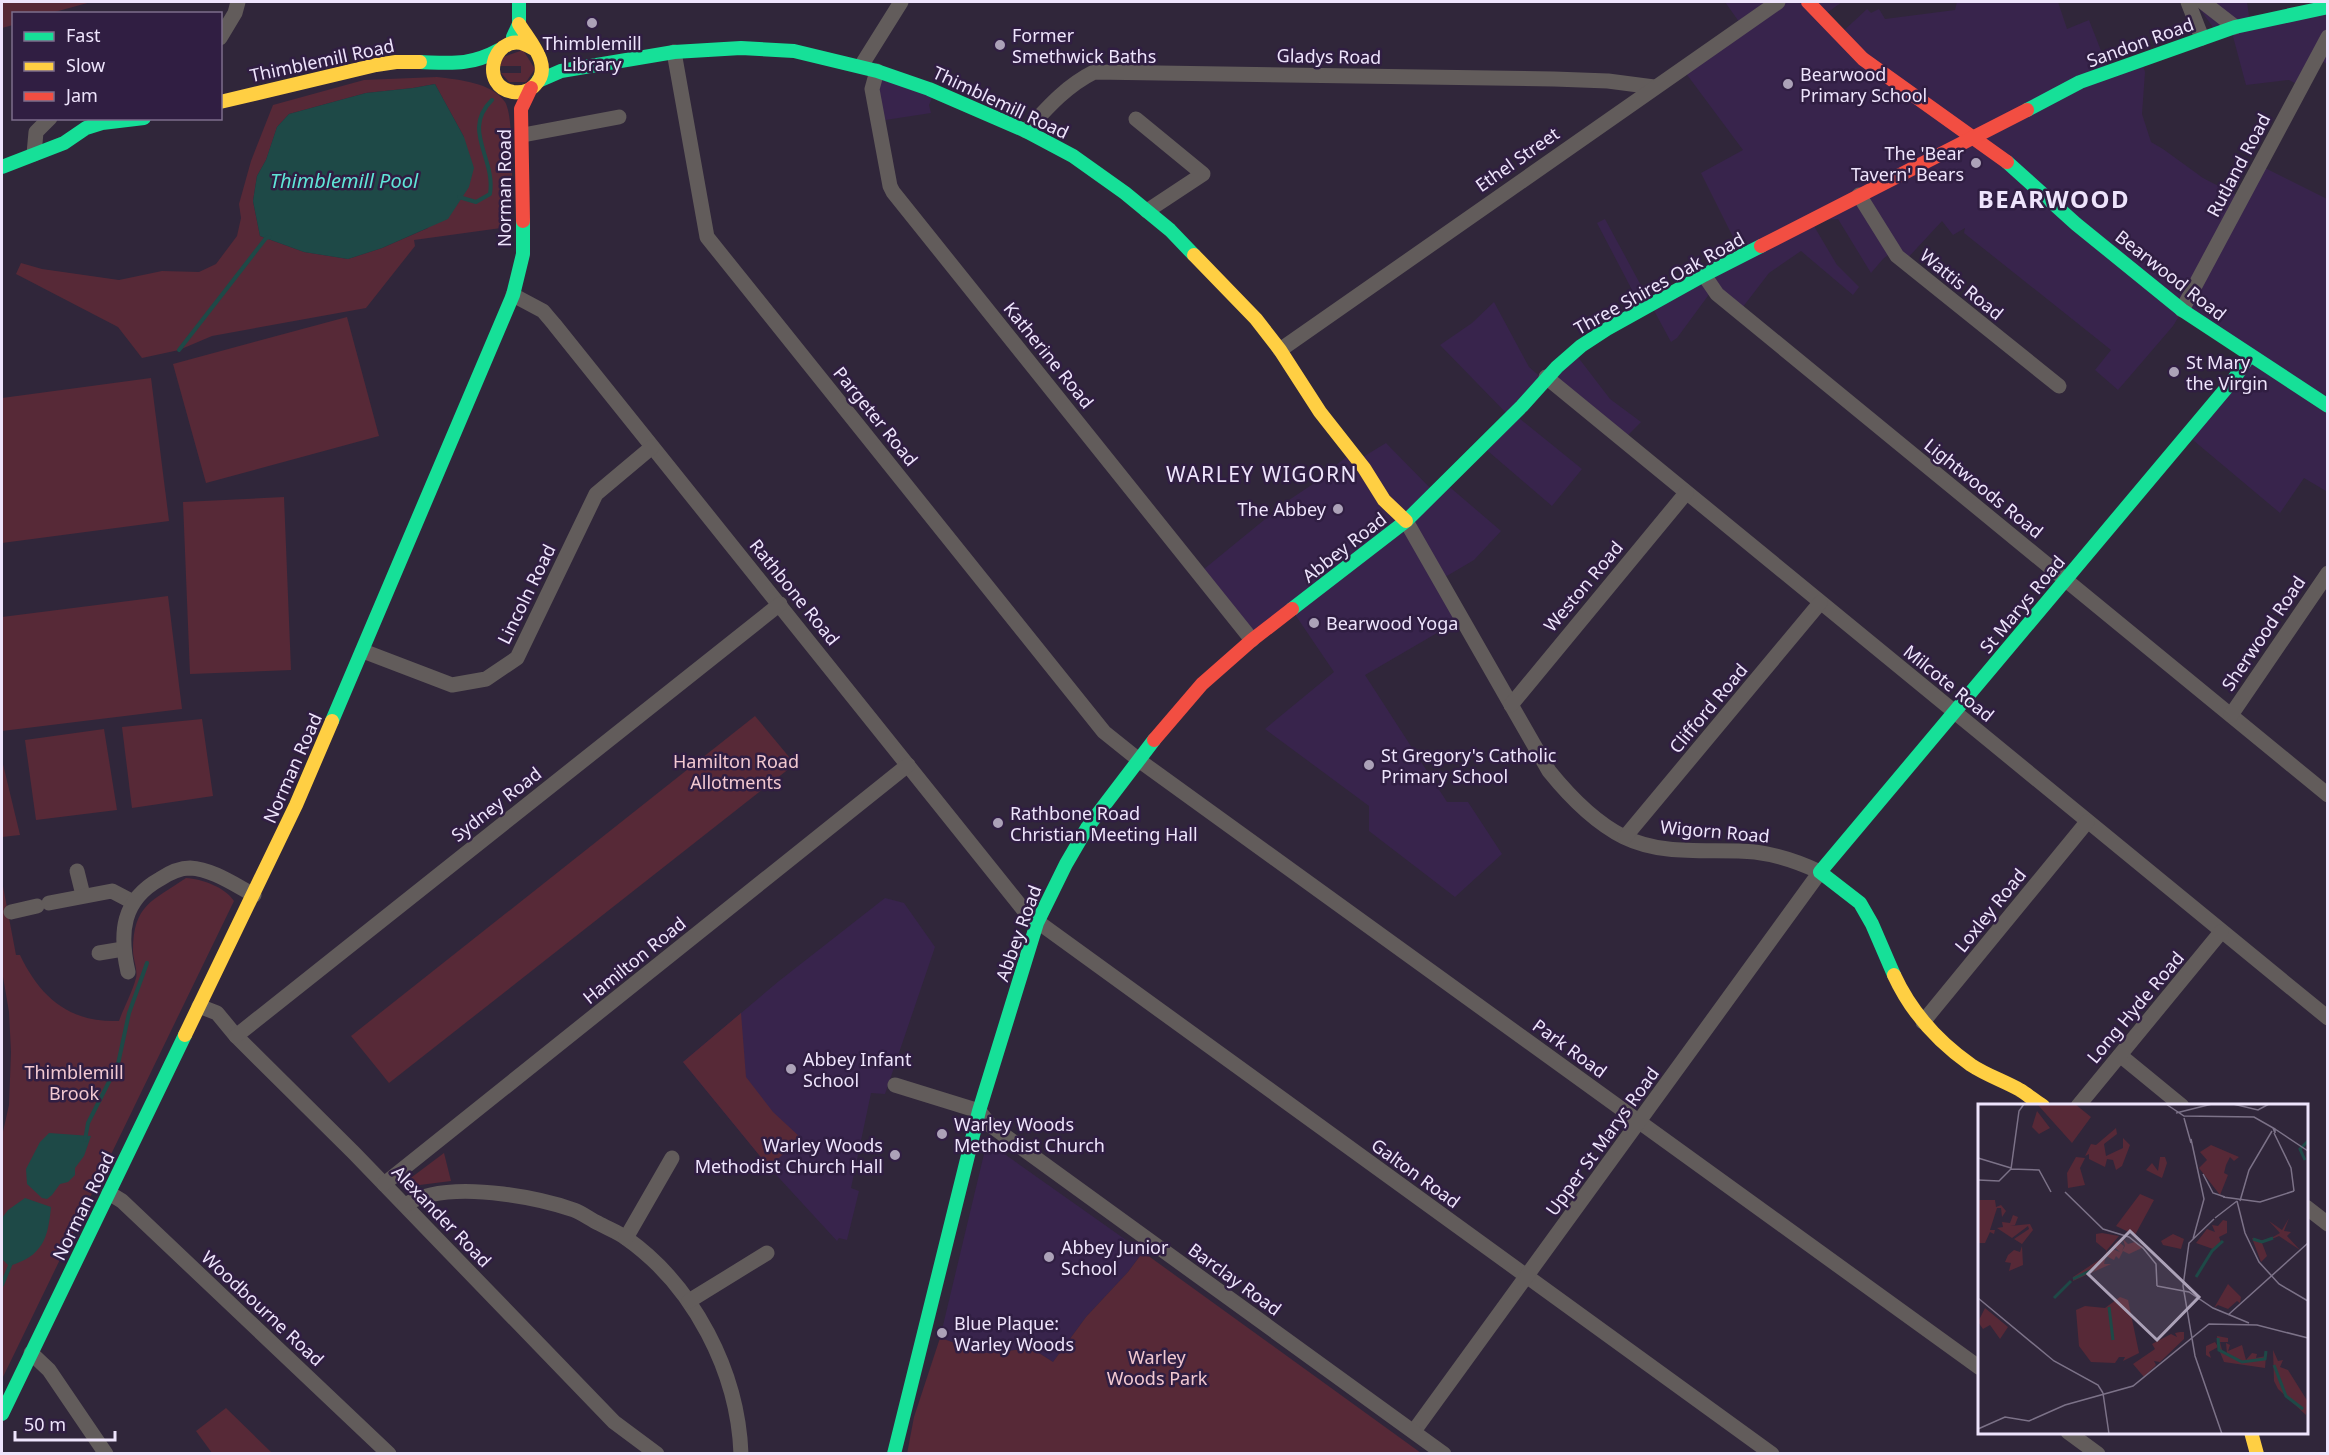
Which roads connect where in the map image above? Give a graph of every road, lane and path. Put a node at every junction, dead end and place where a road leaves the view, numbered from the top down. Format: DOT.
graph roads {
  1 [pos="238,2"];
  2 [pos="519,2"];
  3 [pos="901,2"];
  4 [pos="1778,2"];
  5 [pos="1808,2"];
  6 [pos="2188,2"];
  7 [pos="2203,2"];
  8 [pos="2328,8"];
  9 [pos="519,24"];
  10 [pos="2235,27"];
  11 [pos="222,35"];
  12 [pos="2328,37"];
  13 [pos="2202,38"];
  14 [pos="503,47"];
  15 [pos="674,52"];
  16 [pos="537,53"];
  17 [pos="468,63"];
  18 [pos="861,66"];
  19 [pos="561,71"];
  20 [pos="877,71"];
  21 [pos="494,77"];
  22 [pos="535,85"];
  23 [pos="1654,87"];
  24 [pos="508,91"];
  25 [pos="222,102"];
  26 [pos="521,109"];
  27 [pos="619,117"];
  28 [pos="1136,118"];
  29 [pos="48,120"];
  30 [pos="139,120"];
  31 [pos="1026,131"];
  32 [pos="523,135"];
  33 [pos="107,137"];
  34 [pos="1974,137"];
  35 [pos="92,141"];
  36 [pos="64,143"];
  37 [pos="34,154"];
  38 [pos="2,167"];
  39 [pos="1859,195"];
  40 [pos="1147,211"];
  41 [pos="1704,275"];
  42 [pos="513,295"];
  43 [pos="2182,310"];
  44 [pos="1280,350"];
  45 [pos="2249,356"];
  46 [pos="1546,378"];
  47 [pos="2059,386"];
  48 [pos="2328,406"];
  49 [pos="652,447"];
  50 [pos="1686,493"];
  51 [pos="1406,521"];
  52 [pos="2328,573"];
  53 [pos="2066,580"];
  54 [pos="1820,603"];
  55 [pos="780,604"];
  56 [pos="1252,640"];
  57 [pos="363,651"];
  58 [pos="1511,705"];
  59 [pos="1954,712"];
  60 [pos="2231,715"];
  61 [pos="1138,759"];
  62 [pos="908,765"];
  63 [pos="2328,795"];
  64 [pos="2087,822"];
  65 [pos="1625,837"];
  66 [pos="77,871"];
  67 [pos="1820,873"];
  68 [pos="83,895"];
  69 [pos="254,895"];
  70 [pos="134,902"];
  71 [pos="11,912"];
  72 [pos="1038,923"];
  73 [pos="2221,932"];
  74 [pos="123,949"];
  75 [pos="99,953"];
  76 [pos="128,972"];
  77 [pos="199,1006"];
  78 [pos="2328,1018"];
  79 [pos="1923,1022"];
  80 [pos="236,1036"];
  81 [pos="2121,1056"];
  82 [pos="895,1085"];
  83 [pos="2040,1104"];
  84 [pos="2080,1104"];
  85 [pos="2180,1104"];
  86 [pos="979,1111"];
  87 [pos="1640,1122"];
  88 [pos="672,1158"];
  89 [pos="384,1184"];
  90 [pos="109,1193"];
  91 [pos="405,1205"];
  92 [pos="2308,1208"];
  93 [pos="2328,1224"];
  94 [pos="626,1238"];
  95 [pos="767,1253"];
  96 [pos="1527,1276"];
  97 [pos="689,1301"];
  98 [pos="30,1353"];
  99 [pos="1978,1367"];
  100 [pos="2,1414"];
  101 [pos="1414,1431"];
  102 [pos="2071,1434"];
  103 [pos="2252,1434"];
  104 [pos="106,1454"];
  105 [pos="390,1454"];
  106 [pos="657,1454"];
  107 [pos="741,1454"];
  108 [pos="894,1454"];
  109 [pos="1444,1454"];
  110 [pos="1772,1454"];
  111 [pos="2097,1454"];
  112 [pos="2257,1454"];
  1 -- 11 [label="street"];
  2 -- 9 [label="street"];
  3 -- 18 [label="street"];
  4 -- 23 [label="street, Ethel Street"];
  5 -- 34 [label="street, Bearwood Road"];
  6 -- 13 [label="street"];
  7 -- 10 [label="street"];
  8 -- 10 [label="street, Sandon Road"];
  9 -- 14 [label="street"];
  9 -- 16 [label="street"];
  10 -- 13 [label="street, Sandon Road"];
  12 -- 43 [label="street, Rutland Road"];
  13 -- 34 [label="street, Sandon Road"];
  14 -- 16 [label="street"];
  14 -- 17 [label="street, Thimblemill Road"];
  14 -- 21 [label="street"];
  15 -- 18 [label="street, Thimblemill Road"];
  15 -- 19 [label="street, Thimblemill Road"];
  15 -- 61 [label="street, Pargeter Road"];
  16 -- 19 [label="street"];
  16 -- 22 [label="street"];
  17 -- 21 [label="street, Thimblemill Road"];
  17 -- 25 [label="street, Thimblemill Road"];
  18 -- 20 [label="street, Thimblemill Road"];
  19 -- 22 [label="street, Thimblemill Road"];
  20 -- 31 [label="street, Thimblemill Road"];
  20 -- 56 [label="street, Katherine Road"];
  21 -- 24 [label="street"];
  22 -- 24 [label="street"];
  22 -- 26 [label="street, Norman Road"];
  23 -- 31 [label="street, Gladys Road"];
  23 -- 44 [label="street, Ethel Street"];
  24 -- 26 [label="street, Norman Road"];
  26 -- 32 [label="street, Norman Road"];
  27 -- 32 [label="street"];
  28 -- 40 [label="street"];
  29 -- 37 [label="street"];
  30 -- 33 [label="street"];
  30 -- 36 [label="street"];
  31 -- 40 [label="street, Thimblemill Road"];
  32 -- 42 [label="street, Norman Road"];
  34 -- 39 [label="street, Three Shires Oak Road"];
  34 -- 43 [label="street, Bearwood Road"];
  35 -- 36 [label="street"];
  36 -- 37 [label="street"];
  37 -- 38 [label="street"];
  39 -- 41 [label="street, Three Shires Oak Road"];
  39 -- 47 [label="street, Wattis Road"];
  40 -- 44 [label="street, Thimblemill Road"];
  41 -- 46 [label="street, Three Shires Oak Road"];
  41 -- 53 [label="street, Lightwoods Road"];
  42 -- 49 [label="street, Rathbone Road"];
  42 -- 57 [label="street, Norman Road"];
  43 -- 45 [label="street, Bearwood Road"];
  44 -- 51 [label="street, Thimblemill Road"];
  45 -- 48 [label="street, Bearwood Road"];
  45 -- 53 [label="street, St Marys Road"];
  46 -- 50 [label="street, Milcote Road"];
  46 -- 51 [label="street, Three Shires Oak Road"];
  49 -- 55 [label="street, Rathbone Road"];
  49 -- 57 [label="street, Lincoln Road"];
  50 -- 54 [label="street, Milcote Road"];
  50 -- 58 [label="street, Weston Road"];
  51 -- 56 [label="street, Abbey Road"];
  51 -- 58 [label="street, Wigorn Road"];
  52 -- 60 [label="street, Sherwood Road"];
  53 -- 59 [label="street, St Marys Road"];
  53 -- 60 [label="street, Lightwoods Road"];
  54 -- 59 [label="street, Milcote Road"];
  54 -- 65 [label="street, Clifford Road"];
  55 -- 62 [label="street, Rathbone Road"];
  55 -- 80 [label="street, Sydney Road"];
  56 -- 61 [label="street, Abbey Road"];
  57 -- 69 [label="street, Norman Road"];
  58 -- 65 [label="street, Wigorn Road"];
  59 -- 64 [label="street, Milcote Road"];
  59 -- 67 [label="street, St Marys Road"];
  60 -- 63 [label="street, Lightwoods Road"];
  61 -- 72 [label="street, Abbey Road"];
  61 -- 87 [label="street, Park Road"];
  62 -- 72 [label="street, Rathbone Road"];
  62 -- 89 [label="street, Hamilton Road"];
  64 -- 73 [label="street, Milcote Road"];
  64 -- 79 [label="street, Loxley Road"];
  65 -- 67 [label="street, Wigorn Road"];
  66 -- 68 [label="street"];
  67 -- 79 [label="street, Wigorn Road"];
  67 -- 87 [label="street, Upper St Marys Road"];
  68 -- 70 [label="street"];
  68 -- 71 [label="street"];
  69 -- 70 [label="street"];
  69 -- 77 [label="street, Norman Road"];
  70 -- 74 [label="street"];
  72 -- 86 [label="street, Abbey Road"];
  72 -- 96 [label="street, Galton Road"];
  73 -- 78 [label="street, Milcote Road"];
  73 -- 81 [label="street, Long Hyde Road"];
  74 -- 75 [label="street"];
  74 -- 76 [label="street"];
  77 -- 80 [label="street, Alexander Road"];
  77 -- 90 [label="street, Norman Road"];
  79 -- 83 [label="street, Wigorn Road"];
  80 -- 89 [label="street, Alexander Road"];
  81 -- 84 [label="street, Long Hyde Road"];
  81 -- 85 [label="street"];
  82 -- 86 [label="street"];
  86 -- 101 [label="street, Barclay Road"];
  86 -- 108 [label="street, Abbey Road"];
  87 -- 96 [label="street, Upper St Marys Road"];
  87 -- 99 [label="street, Park Road"];
  88 -- 94 [label="street"];
  89 -- 91 [label="street, Alexander Road"];
  90 -- 98 [label="street, Norman Road"];
  90 -- 105 [label="street, Woodbourne Road"];
  91 -- 94 [label="street"];
  91 -- 106 [label="street, Alexander Road"];
  92 -- 93 [label="street"];
  94 -- 97 [label="street"];
  95 -- 97 [label="street"];
  96 -- 101 [label="street, Upper St Marys Road"];
  96 -- 110 [label="street, Galton Road"];
  97 -- 107 [label="street"];
  98 -- 100 [label="street, Norman Road"];
  98 -- 104 [label="street"];
  101 -- 109 [label="street, Barclay Road"];
  102 -- 111 [label="street"];
  103 -- 112 [label="street"];
}
